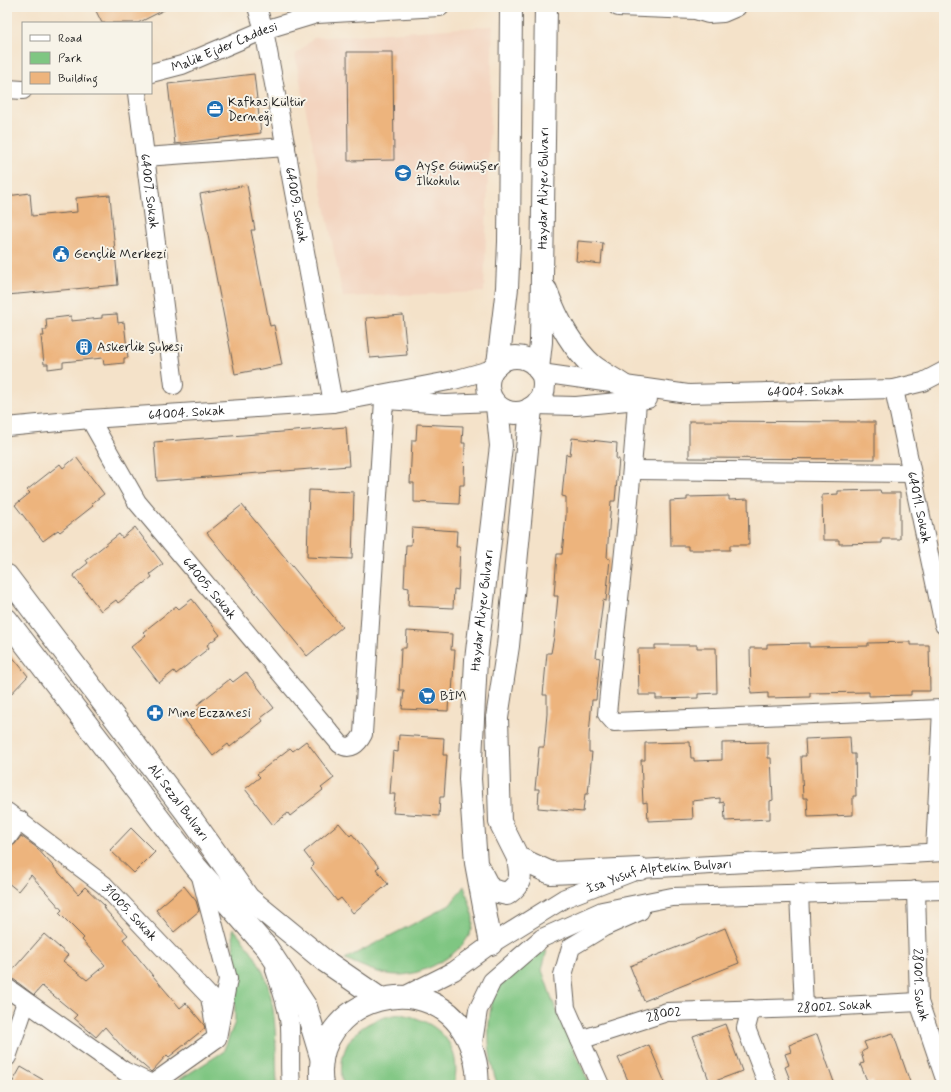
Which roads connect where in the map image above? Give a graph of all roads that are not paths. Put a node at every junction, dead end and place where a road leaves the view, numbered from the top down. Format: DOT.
graph roads {
  1 [pos="257,7"];
  2 [pos="440,7"];
  3 [pos="511,7"];
  4 [pos="546,7"];
  5 [pos="618,7"];
  6 [pos="737,7"];
  7 [pos="264,30"];
  8 [pos="152,73"];
  9 [pos="7,89"];
  10 [pos="22,90"];
  11 [pos="137,94"];
  12 [pos="286,147"];
  13 [pos="145,156"];
  14 [pos="542,280"];
  15 [pos="495,366"];
  16 [pos="540,371"];
  17 [pos="944,371"];
  18 [pos="922,382"];
  19 [pos="944,383"];
  20 [pos="174,385"];
  21 [pos="894,389"];
  22 [pos="630,393"];
  23 [pos="365,398"];
  24 [pos="384,400"];
  25 [pos="333,403"];
  26 [pos="496,404"];
  27 [pos="533,406"];
  28 [pos="90,419"];
  29 [pos="7,427"];
  30 [pos="633,470"];
  31 [pos="911,473"];
  32 [pos="7,576"];
  33 [pos="7,620"];
  34 [pos="944,625"];
  35 [pos="943,708"];
  36 [pos="13,816"];
  37 [pos="7,838"];
  38 [pos="939,852"];
  39 [pos="518,858"];
  40 [pos="476,863"];
  41 [pos="640,869"];
  42 [pos="200,871"];
  43 [pos="916,890"];
  44 [pos="944,890"];
  45 [pos="799,893"];
  46 [pos="672,897"];
  47 [pos="491,944"];
  48 [pos="267,948"];
  49 [pos="7,988"];
  50 [pos="404,996"];
  51 [pos="379,998"];
  52 [pos="26,1002"];
  53 [pos="919,1002"];
  54 [pos="804,1008"];
  55 [pos="751,1009"];
  56 [pos="217,1038"];
  57 [pos="580,1040"];
  58 [pos="472,1049"];
  59 [pos="7,1057"];
  60 [pos="322,1060"];
  61 [pos="944,1076"];
  62 [pos="120,1078"];
  63 [pos="478,1084"];
  64 [pos="152,1085"];
  65 [pos="291,1085"];
  66 [pos="322,1085"];
  67 [pos="600,1085"];
  68 [pos="768,1085"];
  1 -- 7 [label="street, 64009. Sokak"];
  2 -- 7 [label="street, Malik Ejder Caddesi"];
  3 -- 15 [label="main road"];
  4 -- 14 [label="main road, Haydar Aliyev Bulvarı"];
  5 -- 6 [label="street"];
  7 -- 8 [label="street, Malik Ejder Caddesi"];
  7 -- 12 [label="street, 64009. Sokak"];
  9 -- 10 [label="street"];
  11 -- 13 [label="street, 64007. Sokak"];
  12 -- 13 [label="street"];
  12 -- 25 [label="street, 64009. Sokak"];
  13 -- 20 [label="street, 64007. Sokak"];
  14 -- 16 [label="main road, Haydar Aliyev Bulvarı"];
  14 -- 22 [label="main road"];
  15 -- 16 [label="main road"];
  15 -- 23 [label="street, 64004. Sokak"];
  15 -- 26 [label="main road"];
  16 -- 22 [label="street, 64004. Sokak"];
  16 -- 27 [label="main road"];
  17 -- 18 [label="street"];
  18 -- 19 [label="street"];
  18 -- 21 [label="street, 64004. Sokak"];
  21 -- 22 [label="street, 64004. Sokak"];
  21 -- 31 [label="street, 64011. Sokak"];
  22 -- 27 [label="street, 64004. Sokak"];
  22 -- 30 [label="street"];
  23 -- 24 [label="street, 64004. Sokak"];
  23 -- 25 [label="street, 64004. Sokak"];
  24 -- 26 [label="street, 64004. Sokak"];
  24 -- 28 [label="street, 64005. Sokak"];
  25 -- 28 [label="street, 64004. Sokak"];
  26 -- 27 [label="main road"];
  26 -- 40 [label="main road, Haydar Aliyev Bulvarı"];
  27 -- 39 [label="main road, Haydar Aliyev Bulvarı"];
  28 -- 29 [label="street, 64004. Sokak"];
  30 -- 31 [label="street"];
  30 -- 35 [label="street"];
  31 -- 34 [label="street, 64011. Sokak"];
  32 -- 51 [label="main road, Ali Sezal Bulvarı"];
  33 -- 42 [label="main road, Ali Sezal Bulvarı"];
  35 -- 38 [label="street"];
  36 -- 37 [label="street"];
  36 -- 56 [label="street, 31005. Sokak"];
  38 -- 41 [label="street, İsa Yusuf Alptekin Bulvarı"];
  39 -- 40 [label="main road, Haydar Aliyev Bulvarı"];
  39 -- 41 [label="main road"];
  40 -- 47 [label="main road, Haydar Aliyev Bulvarı"];
  41 -- 47 [label="street, İsa Yusuf Alptekin Bulvarı"];
  42 -- 48 [label="main road, Ali Sezal Bulvarı"];
  42 -- 56 [label="street"];
  43 -- 44 [label="street, İsa Yusuf Alptekin Bulvarı"];
  43 -- 45 [label="street, İsa Yusuf Alptekin Bulvarı"];
  43 -- 53 [label="street, 28001. Sokak"];
  45 -- 46 [label="street, İsa Yusuf Alptekin Bulvarı"];
  45 -- 54 [label="street"];
  46 -- 57 [label="street"];
  46 -- 58 [label="street, İsa Yusuf Alptekin Bulvarı"];
  47 -- 50 [label="street, İsa Yusuf Alptekin Bulvarı"];
  48 -- 60 [label="main road, Ali Sezal Bulvarı"];
  48 -- 65 [label="street"];
  49 -- 52 [label="street"];
  50 -- 51 [label="main road"];
  50 -- 58 [label="main road"];
  51 -- 60 [label="main road"];
  52 -- 59 [label="street"];
  52 -- 62 [label="street"];
  53 -- 54 [label="street, 28002. Sokak"];
  53 -- 61 [label="street, 28001. Sokak"];
  54 -- 55 [label="street, 28002. Sokak"];
  55 -- 57 [label="street, 28002"];
  55 -- 68 [label="street"];
  56 -- 64 [label="street"];
  57 -- 67 [label="street"];
  58 -- 63 [label="main road"];
  60 -- 66 [label="main road"];
  62 -- 64 [label="street"];
}
